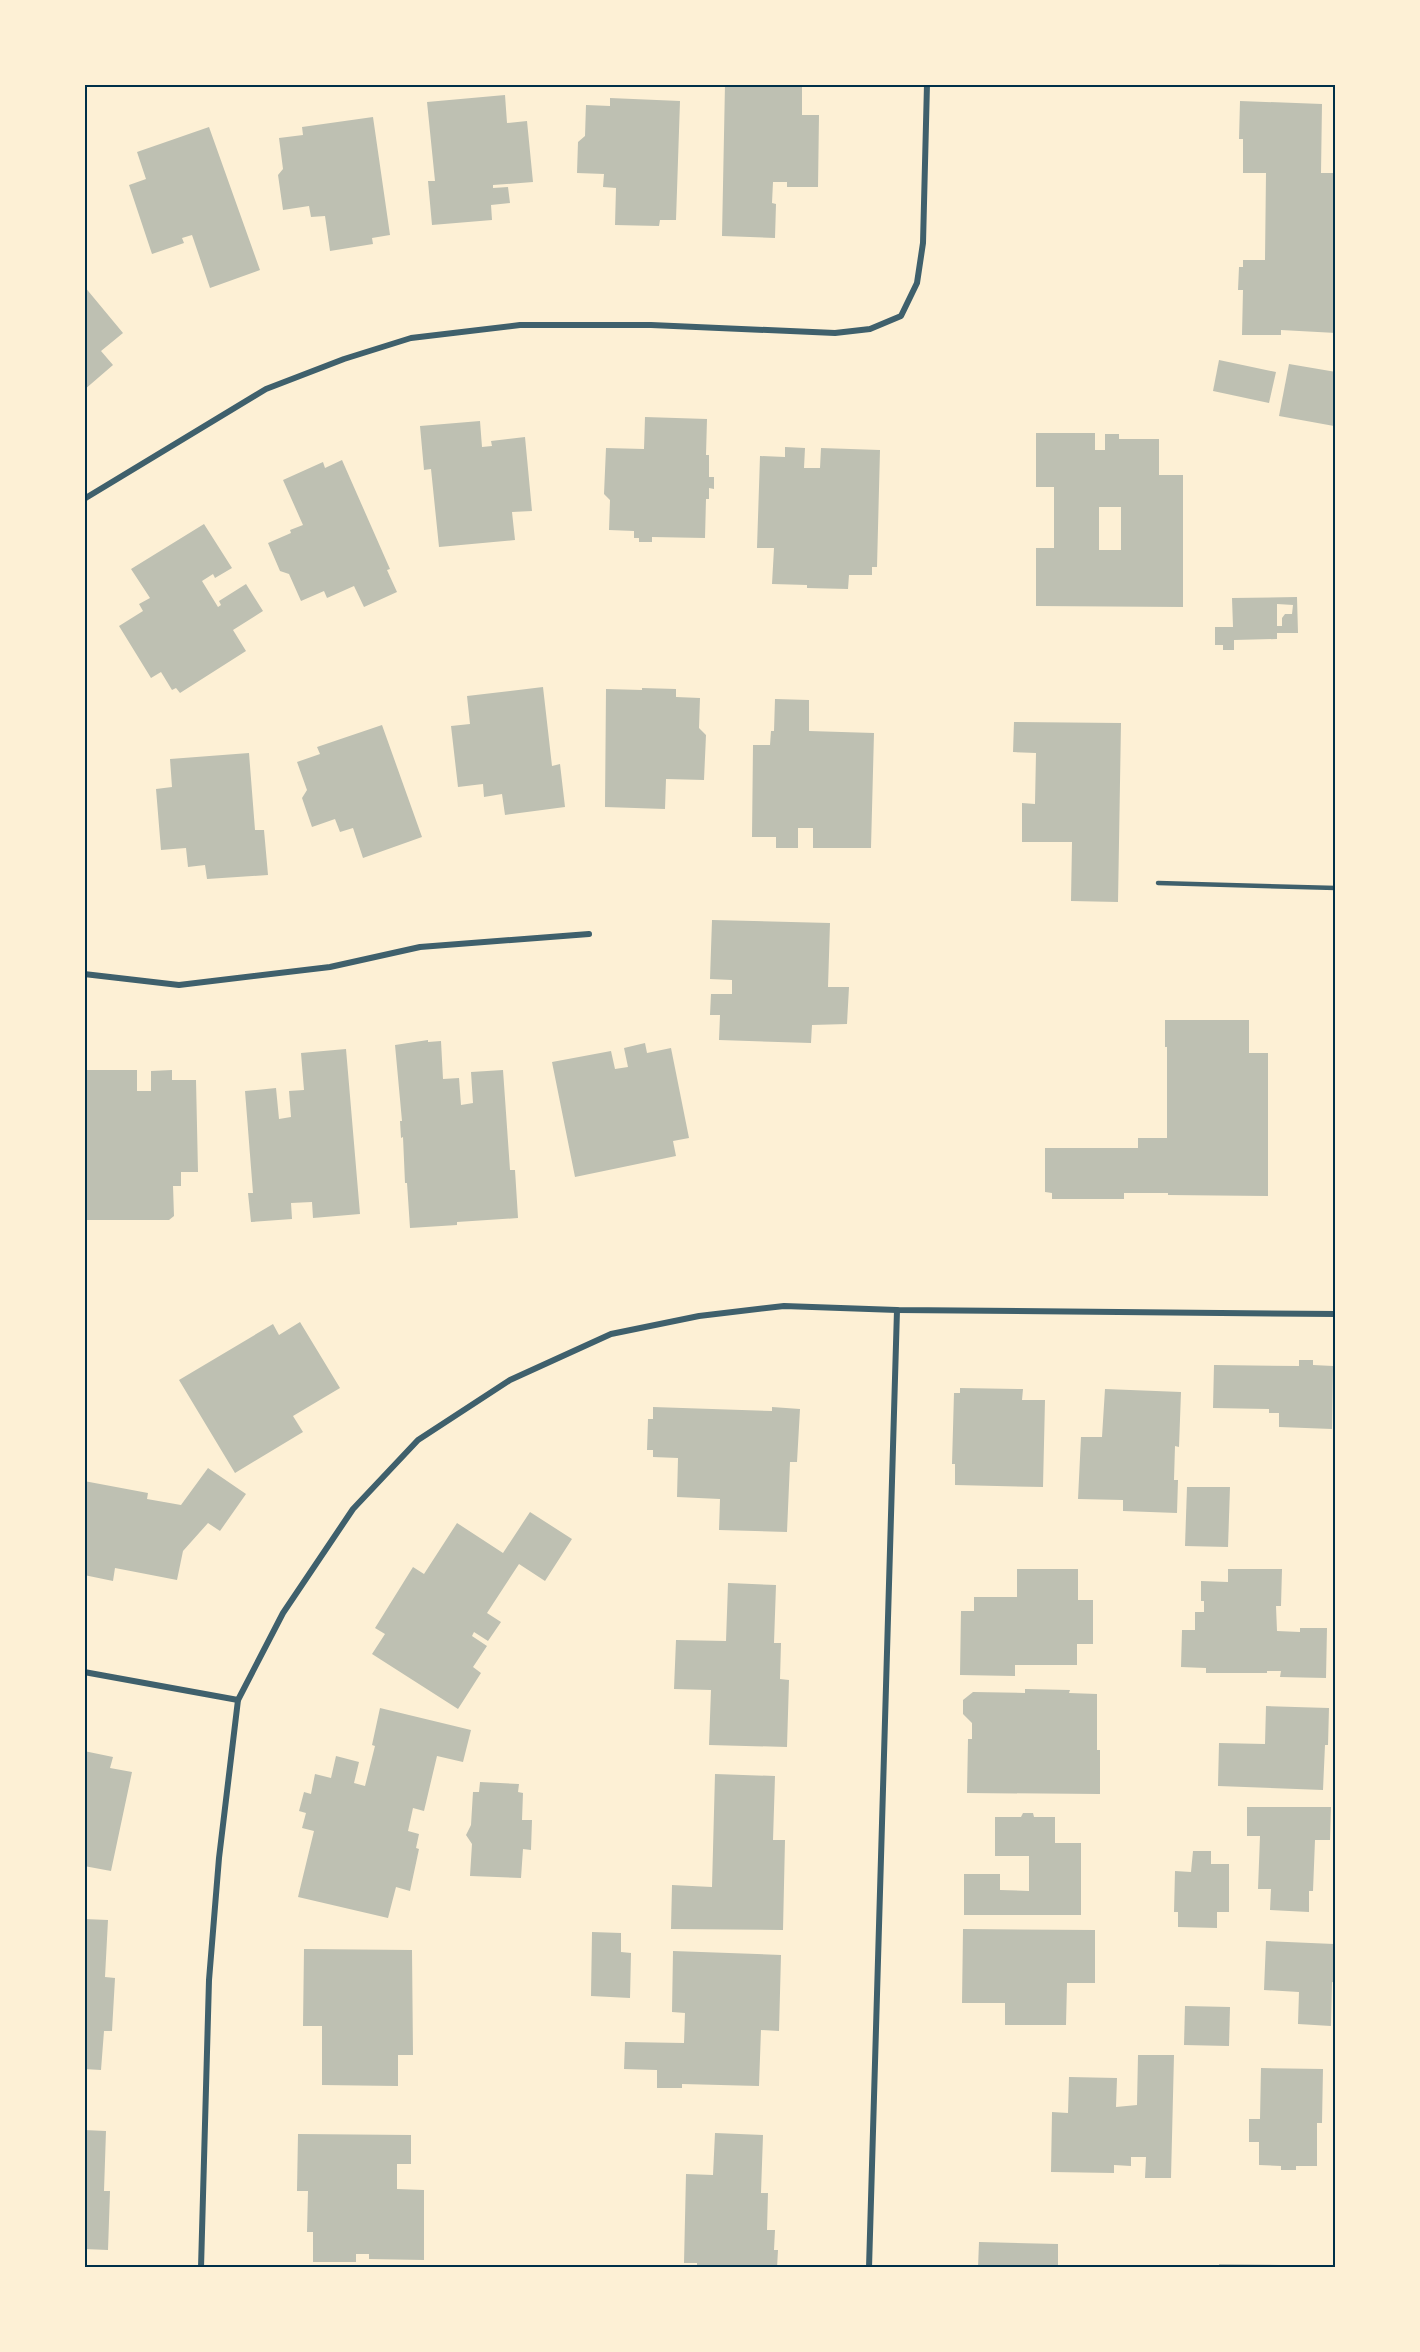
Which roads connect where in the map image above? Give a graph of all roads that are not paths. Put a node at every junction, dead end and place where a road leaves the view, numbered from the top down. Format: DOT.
graph roads {
  1 [pos="927,84"];
  2 [pos="84,499"];
  3 [pos="1158,883"];
  4 [pos="1336,888"];
  5 [pos="589,934"];
  6 [pos="84,974"];
  7 [pos="897,1310"];
  8 [pos="1336,1314"];
  9 [pos="84,1672"];
  10 [pos="238,1700"];
  11 [pos="201,2268"];
  12 [pos="869,2268"];
  1 -- 2 [label="street"];
  3 -- 4 [label="lane"];
  5 -- 6 [label="street"];
  7 -- 8 [label="street"];
  7 -- 10 [label="street"];
  7 -- 12 [label="street"];
  9 -- 10 [label="street"];
  10 -- 11 [label="street"];
}
